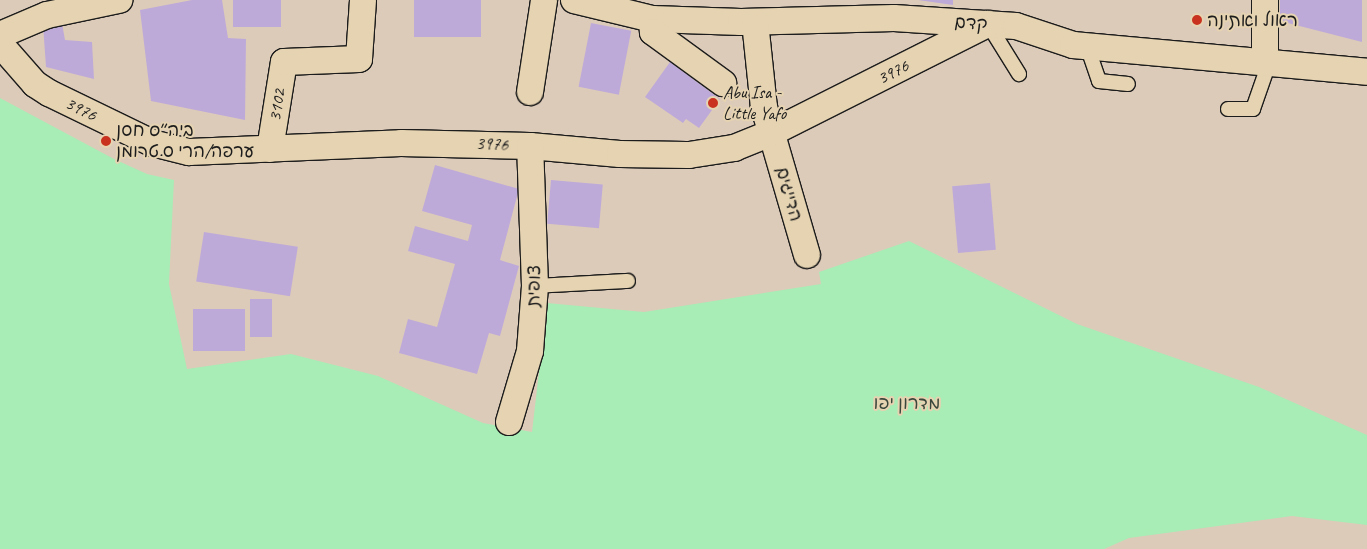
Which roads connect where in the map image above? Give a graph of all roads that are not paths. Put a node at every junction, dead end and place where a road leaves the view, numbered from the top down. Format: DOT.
graph roads {
  1 [pos="119,0"];
  2 [pos="363,0"];
  3 [pos="544,0"];
  4 [pos="574,0"];
  5 [pos="1265,0"];
  6 [pos="74,4"];
  7 [pos="866,9"];
  8 [pos="746,15"];
  9 [pos="652,19"];
  10 [pos="988,24"];
  11 [pos="0,35"];
  12 [pos="0,44"];
  13 [pos="1087,46"];
  14 [pos="1267,63"];
  15 [pos="1367,72"];
  16 [pos="1019,74"];
  17 [pos="723,83"];
  18 [pos="1128,84"];
  19 [pos="530,92"];
  20 [pos="1228,109"];
  21 [pos="771,133"];
  22 [pos="530,146"];
  23 [pos="270,149"];
  24 [pos="807,255"];
  25 [pos="628,281"];
  26 [pos="535,286"];
  27 [pos="509,422"];
  1 -- 6 [label="street"];
  2 -- 23 [label="street, 3102"];
  3 -- 19 [label="street"];
  4 -- 9 [label="street, קדם"];
  5 -- 14 [label="street"];
  6 -- 11 [label="street"];
  7 -- 8 [label="street, קדם"];
  7 -- 10 [label="street, קדם"];
  8 -- 9 [label="street, קדם"];
  8 -- 21 [label="street, הדייגים"];
  9 -- 17 [label="street"];
  10 -- 13 [label="street, קדם"];
  10 -- 16 [label="lane"];
  10 -- 21 [label="street, 3976"];
  12 -- 23 [label="street, 3976"];
  13 -- 14 [label="street, קדם"];
  13 -- 18 [label="lane"];
  14 -- 15 [label="street, קדם"];
  14 -- 20 [label="lane"];
  21 -- 22 [label="street, 3976"];
  21 -- 24 [label="street, הדייגים"];
  22 -- 23 [label="street, 3976"];
  22 -- 26 [label="street, צופית"];
  25 -- 26 [label="lane"];
  26 -- 27 [label="street, צופית"];
}
